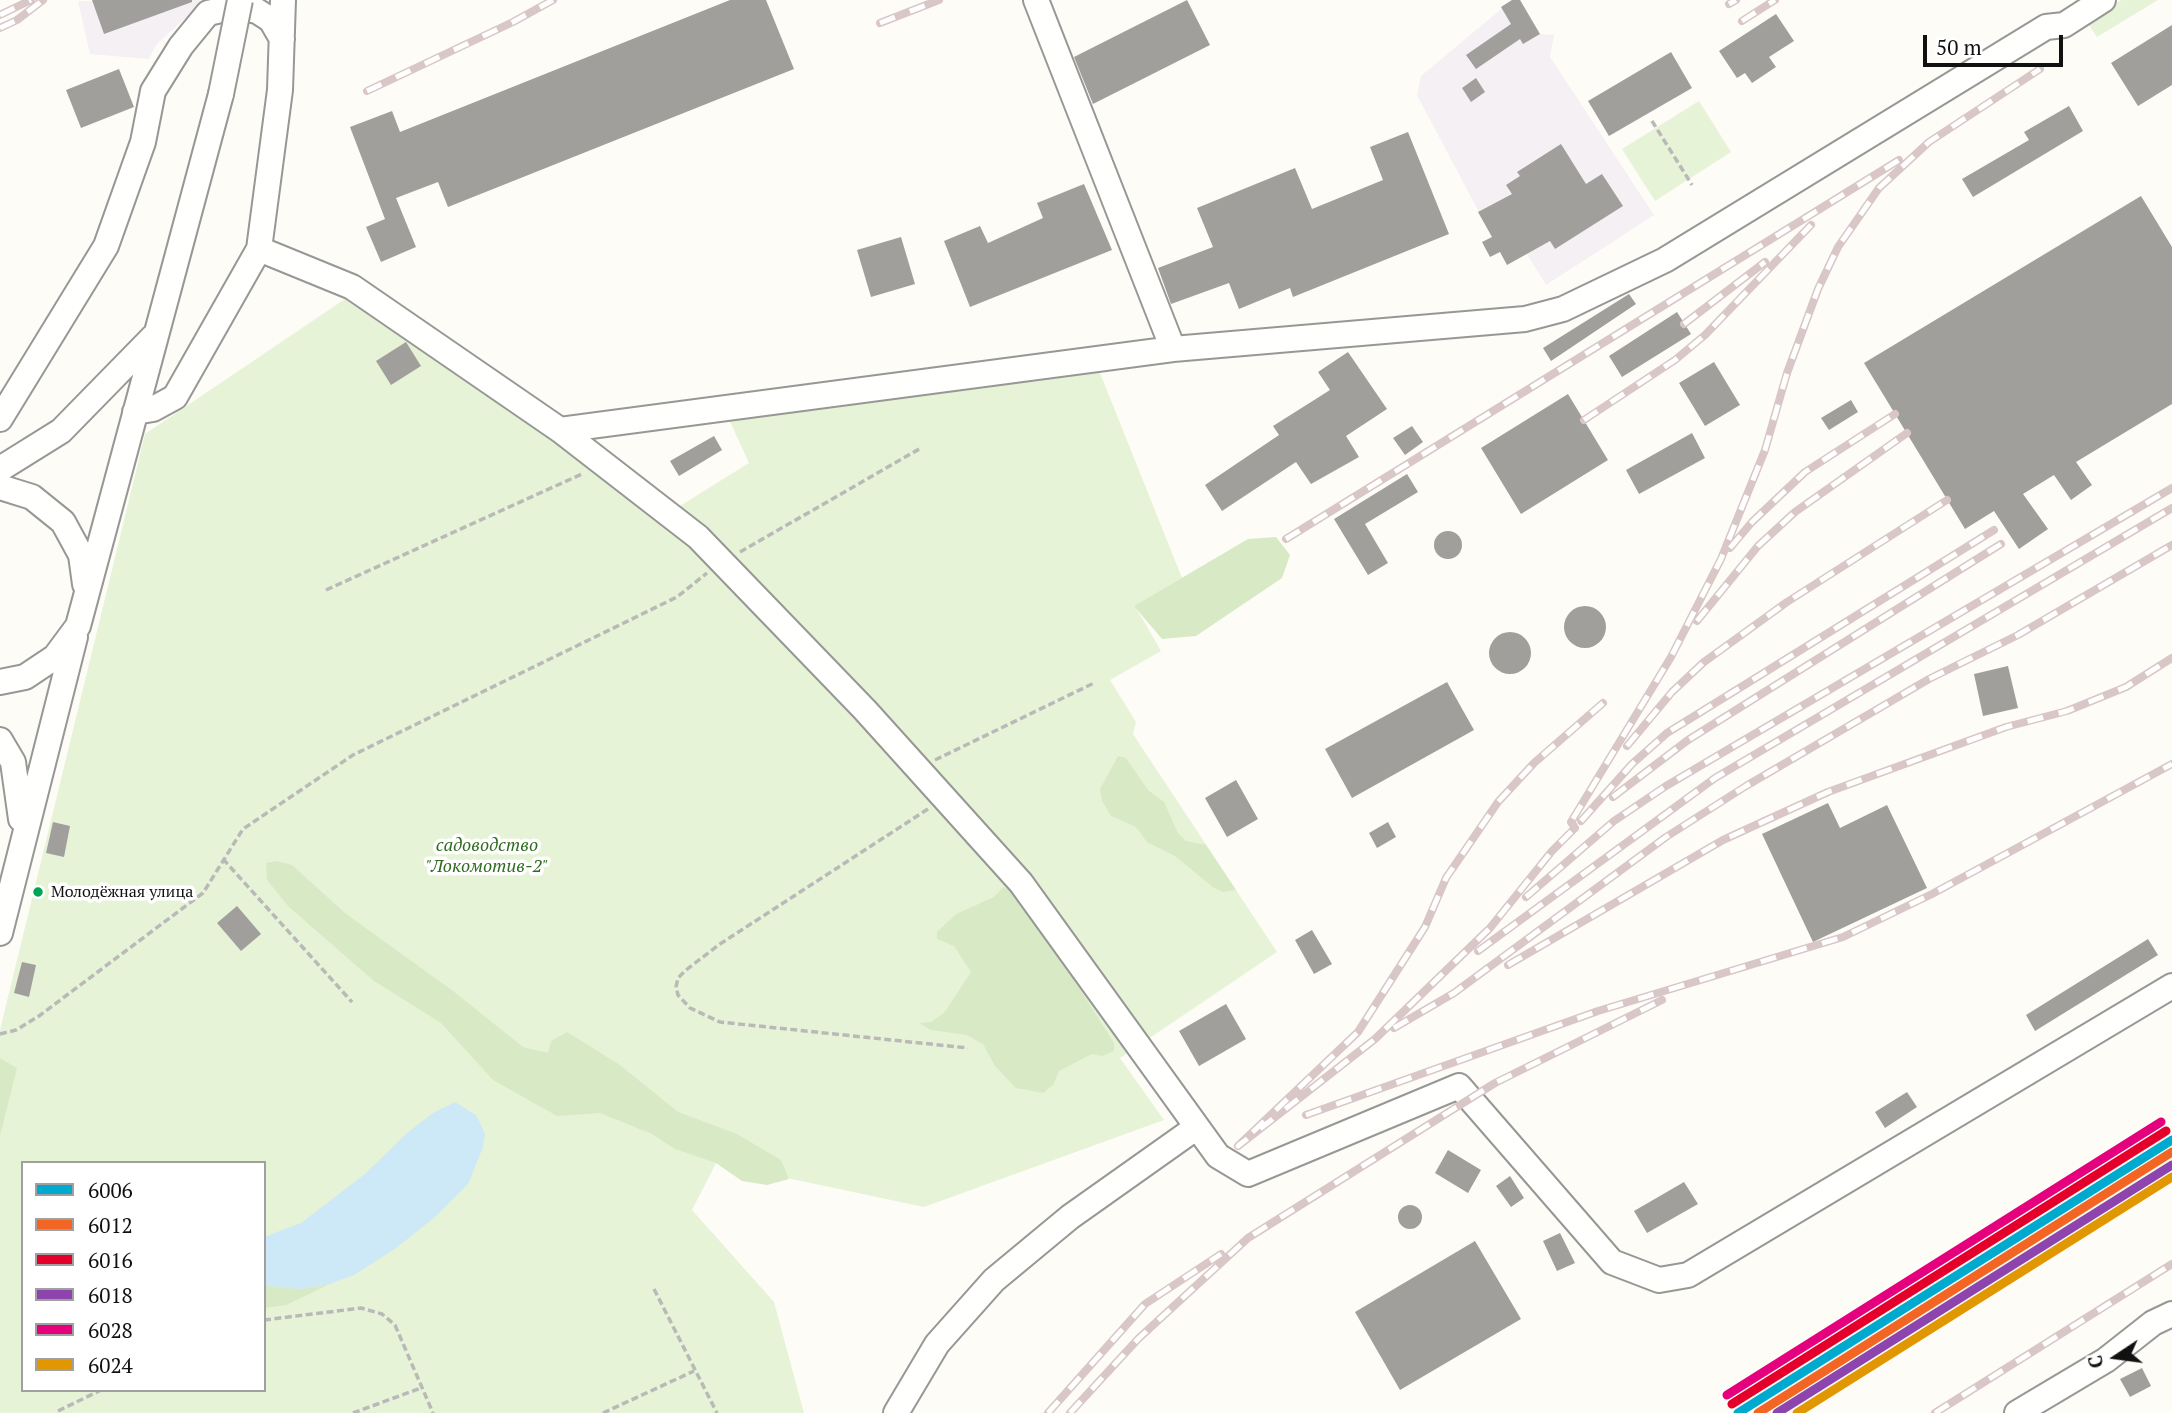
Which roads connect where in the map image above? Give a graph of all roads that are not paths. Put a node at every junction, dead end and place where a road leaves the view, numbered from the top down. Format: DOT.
graph roads {
  1 [pos="240,0"];
  2 [pos="283,0"];
  3 [pos="1036,0"];
  4 [pos="2103,0"];
  5 [pos="211,6"];
  6 [pos="282,39"];
  7 [pos="259,249"];
  8 [pos="156,334"];
  9 [pos="1173,349"];
  10 [pos="135,412"];
  11 [pos="0,419"];
  12 [pos="560,430"];
  13 [pos="0,469"];
  14 [pos="0,487"];
  15 [pos="86,592"];
  16 [pos="78,626"];
  17 [pos="0,682"];
  18 [pos="0,740"];
  19 [pos="20,848"];
  20 [pos="0,933"];
  21 [pos="2172,986"];
  22 [pos="1197,1127"];
  23 [pos="2172,1314"];
  24 [pos="896,1413"];
  25 [pos="2017,1413"];
  1 -- 8 [label="street, bridge"];
  2 -- 6 [label="street"];
  3 -- 9 [label="street"];
  4 -- 9 [label="street"];
  5 -- 6 [label="street"];
  5 -- 11 [label="street"];
  6 -- 7 [label="street"];
  7 -- 10 [label="street"];
  7 -- 12 [label="street"];
  8 -- 10 [label="street"];
  8 -- 13 [label="street"];
  9 -- 12 [label="street"];
  10 -- 15 [label="street"];
  12 -- 22 [label="street"];
  14 -- 15 [label="street"];
  15 -- 16 [label="street"];
  16 -- 17 [label="street"];
  16 -- 19 [label="street"];
  18 -- 19 [label="street"];
  19 -- 20 [label="street"];
  21 -- 22 [label="street"];
  22 -- 24 [label="street"];
  23 -- 25 [label="street"];
}
